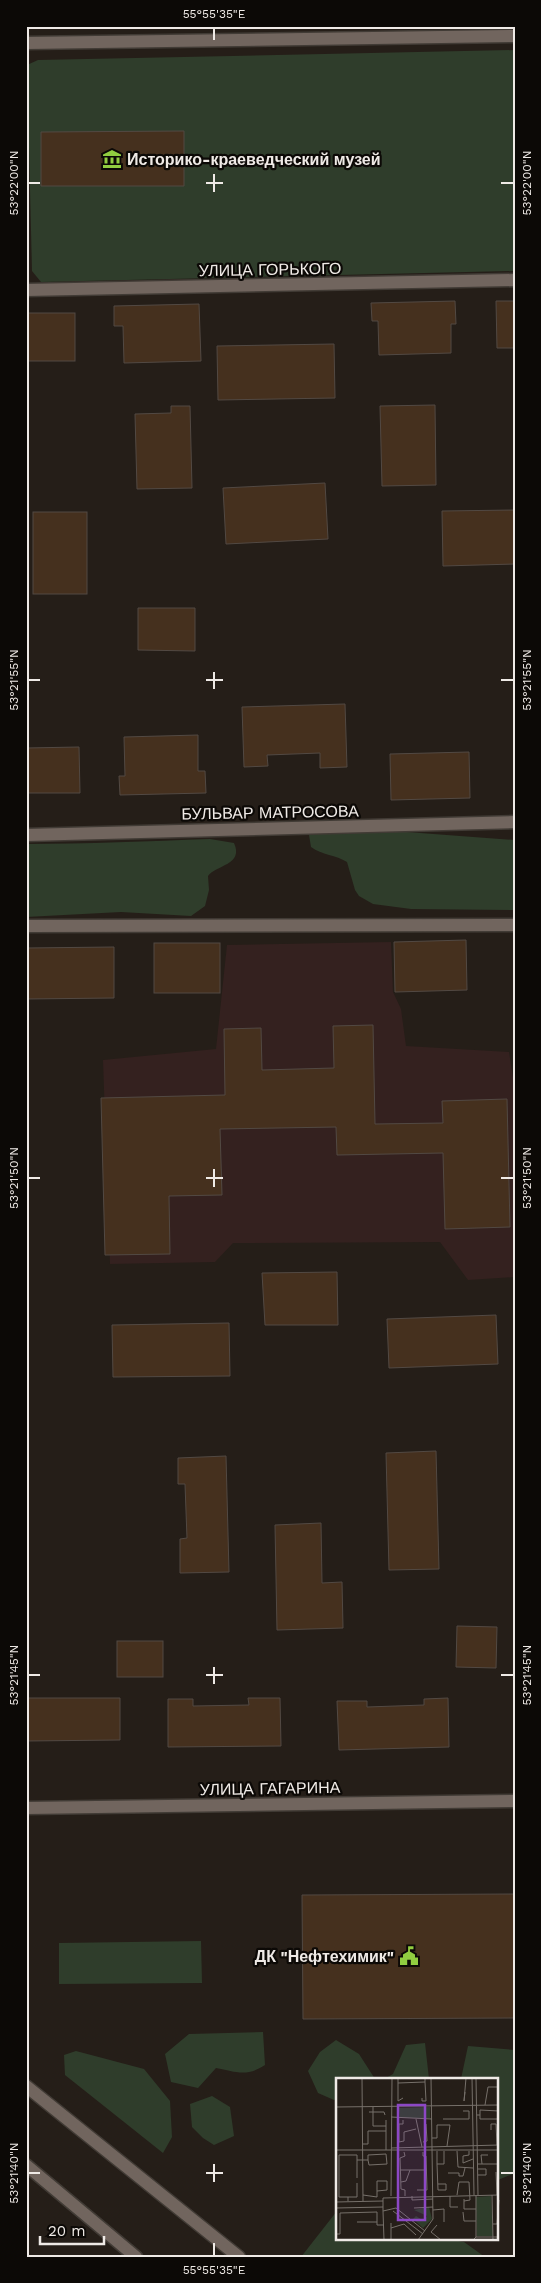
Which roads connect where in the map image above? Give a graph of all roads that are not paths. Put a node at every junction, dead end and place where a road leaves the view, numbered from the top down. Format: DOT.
graph roads {
  1 [pos="515,36"];
  2 [pos="26,43"];
  3 [pos="515,280"];
  4 [pos="26,290"];
  5 [pos="515,822"];
  6 [pos="26,835"];
  7 [pos="515,925"];
  8 [pos="26,926"];
  9 [pos="515,1800"];
  10 [pos="26,1808"];
  11 [pos="26,2086"];
  12 [pos="26,2165"];
  13 [pos="136,2257"];
  14 [pos="239,2257"];
  1 -- 2 [label="street"];
  3 -- 4 [label="street, УЛИЦА ГОРЬКОГО"];
  5 -- 6 [label="street, БУЛЬВАР МАТРОСОВА"];
  7 -- 8 [label="street"];
  9 -- 10 [label="street, УЛИЦА ГАГАРИНА"];
  11 -- 14 [label="street"];
  12 -- 13 [label="street"];
}
